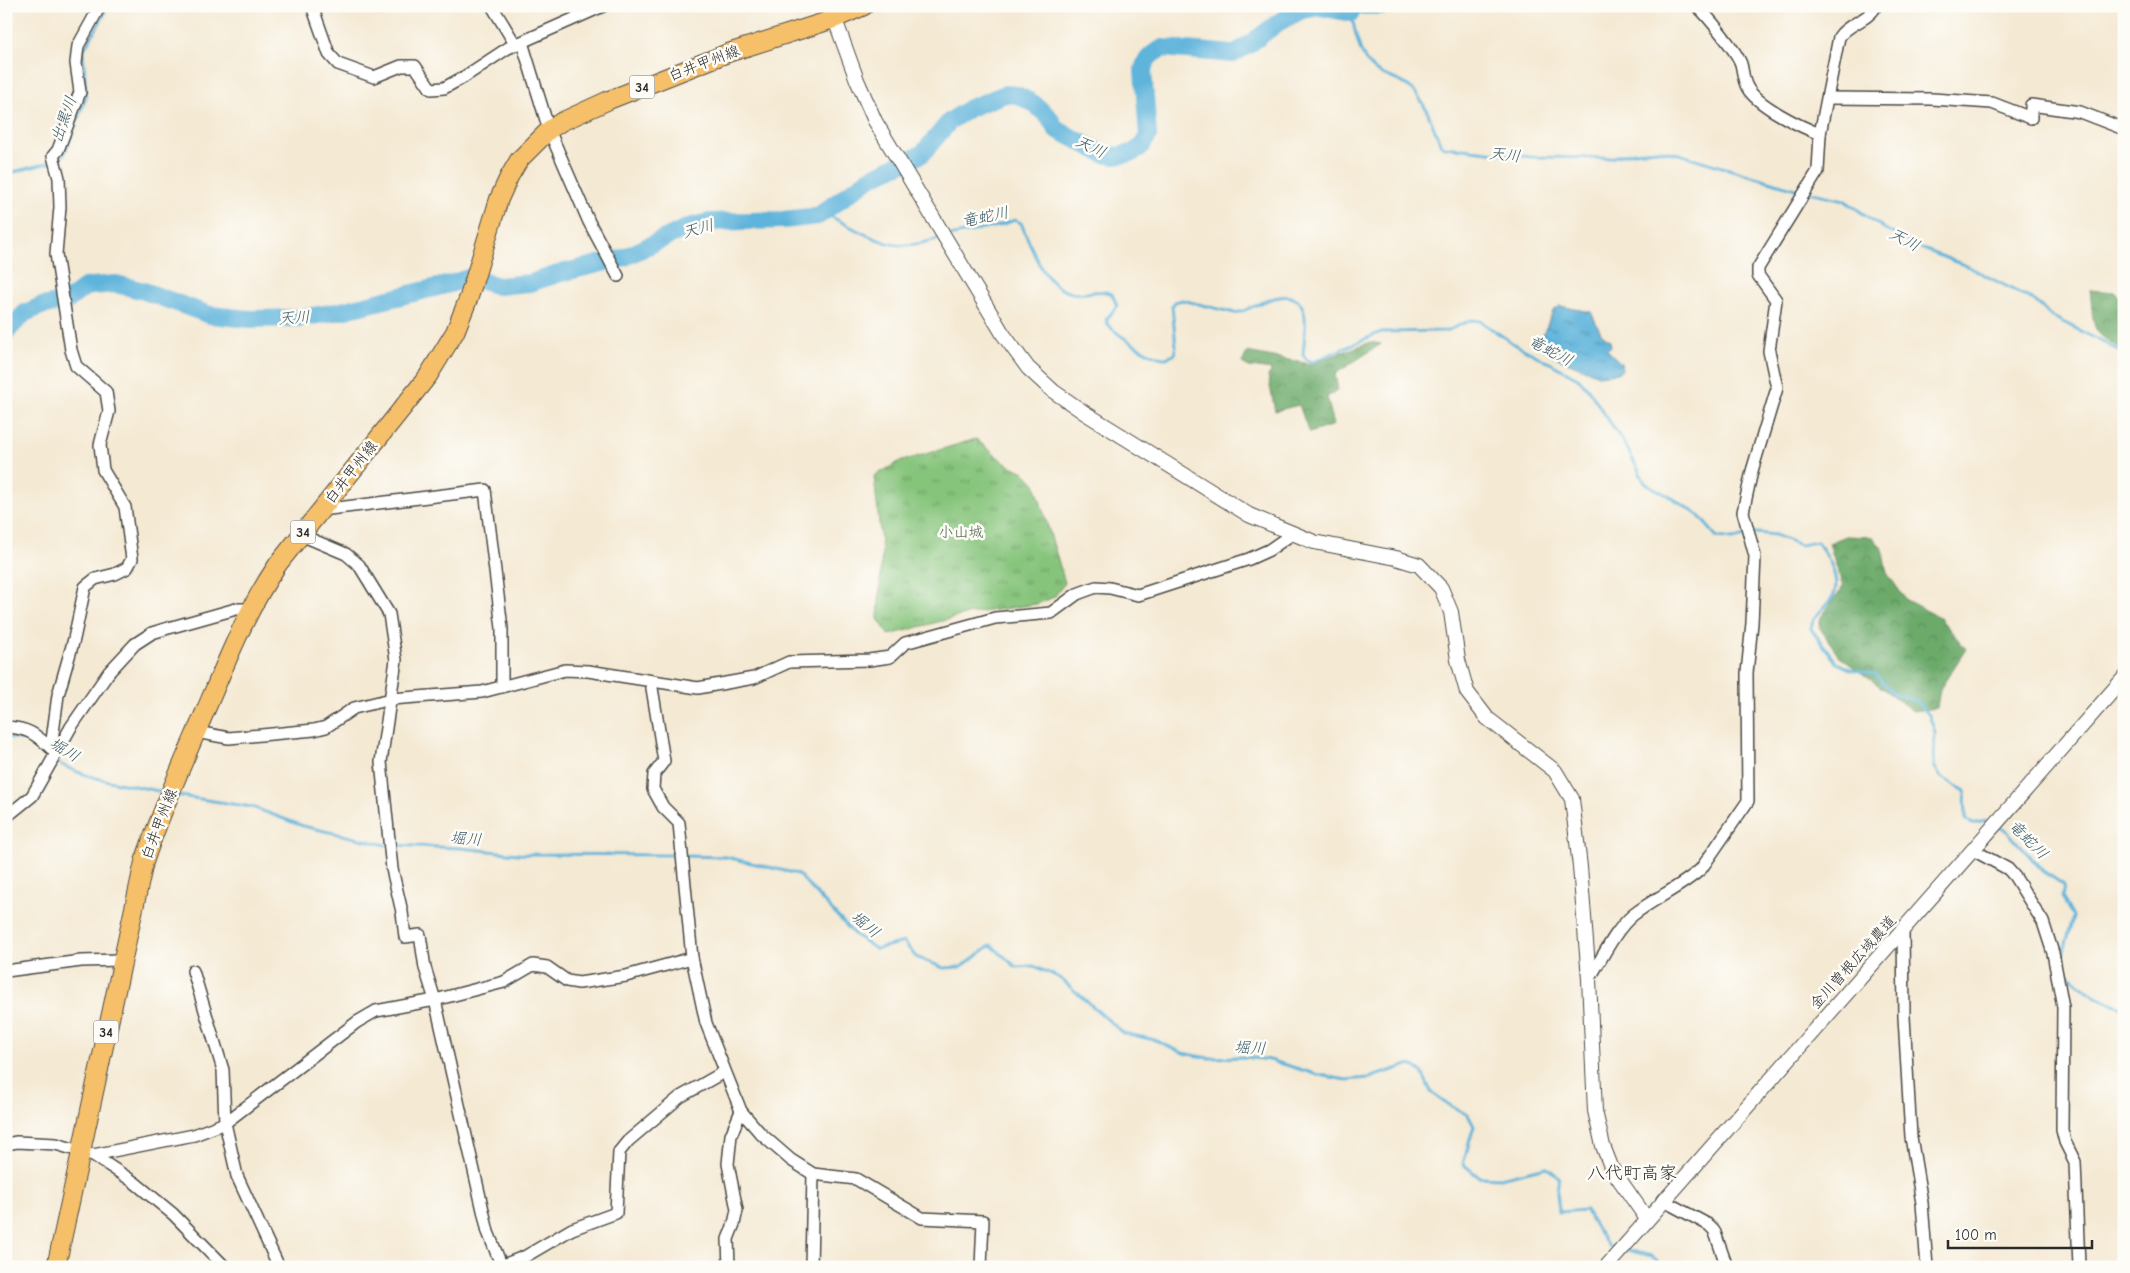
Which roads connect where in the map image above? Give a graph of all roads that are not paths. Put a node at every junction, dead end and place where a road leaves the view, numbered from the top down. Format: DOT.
graph roads {
  1 [pos="100,6"];
  2 [pos="312,6"];
  3 [pos="492,6"];
  4 [pos="603,6"];
  5 [pos="864,6"];
  6 [pos="1698,6"];
  7 [pos="1876,6"];
  8 [pos="582,10"];
  9 [pos="832,12"];
  10 [pos="518,43"];
  11 [pos="1828,98"];
  12 [pos="2124,129"];
  13 [pos="549,130"];
  14 [pos="1820,134"];
  15 [pos="618,276"];
  16 [pos="321,510"];
  17 [pos="1292,534"];
  18 [pos="301,535"];
  19 [pos="250,609"];
  20 [pos="2124,678"];
  21 [pos="651,682"];
  22 [pos="502,686"];
  23 [pos="391,700"];
  24 [pos="6,727"];
  25 [pos="196,732"];
  26 [pos="54,751"];
  27 [pos="6,817"];
  28 [pos="1973,850"];
  29 [pos="1903,930"];
  30 [pos="692,958"];
  31 [pos="121,960"];
  32 [pos="193,970"];
  33 [pos="6,971"];
  34 [pos="1589,979"];
  35 [pos="435,1000"];
  36 [pos="724,1072"];
  37 [pos="741,1111"];
  38 [pos="225,1123"];
  39 [pos="6,1144"];
  40 [pos="87,1153"];
  41 [pos="813,1174"];
  42 [pos="1662,1200"];
  43 [pos="1647,1218"];
  44 [pos="501,1266"];
  45 [pos="56,1267"];
  46 [pos="225,1267"];
  47 [pos="279,1267"];
  48 [pos="729,1267"];
  49 [pos="811,1267"];
  50 [pos="981,1267"];
  51 [pos="1606,1267"];
  52 [pos="1730,1267"];
  53 [pos="1927,1267"];
  54 [pos="2079,1267"];
  1 -- 26 [label="street"];
  2 -- 10 [label="street"];
  3 -- 10 [label="street"];
  4 -- 8 [label="street"];
  5 -- 9 [label="main road, 白井甲州線 / 34"];
  6 -- 14 [label="street"];
  7 -- 11 [label="street"];
  8 -- 10 [label="street"];
  9 -- 13 [label="main road, 白井甲州線 / 34"];
  9 -- 17 [label="street"];
  10 -- 13 [label="street"];
  11 -- 12 [label="street"];
  11 -- 14 [label="street"];
  13 -- 15 [label="street"];
  13 -- 16 [label="main road, 白井甲州線 / 34"];
  14 -- 34 [label="street"];
  16 -- 18 [label="main road, 白井甲州線 / 34"];
  16 -- 22 [label="street"];
  17 -- 21 [label="street"];
  17 -- 34 [label="street"];
  18 -- 19 [label="main road, 白井甲州線 / 34"];
  18 -- 23 [label="street"];
  19 -- 25 [label="main road, 白井甲州線 / 34"];
  19 -- 26 [label="street"];
  20 -- 28 [label="street, 金川曽根広域農道"];
  21 -- 22 [label="street"];
  21 -- 30 [label="street"];
  22 -- 23 [label="street"];
  23 -- 25 [label="street"];
  23 -- 35 [label="street"];
  24 -- 26 [label="street"];
  25 -- 31 [label="main road, 白井甲州線 / 34"];
  26 -- 27 [label="street"];
  28 -- 29 [label="street, 金川曽根広域農道"];
  28 -- 54 [label="street"];
  29 -- 42 [label="street, 金川曽根広域農道"];
  29 -- 53 [label="street"];
  30 -- 35 [label="street"];
  30 -- 36 [label="street"];
  31 -- 33 [label="street"];
  31 -- 40 [label="main road, 白井甲州線 / 34"];
  32 -- 38 [label="street"];
  34 -- 43 [label="street"];
  35 -- 38 [label="street"];
  35 -- 44 [label="street"];
  36 -- 37 [label="street"];
  36 -- 44 [label="street"];
  37 -- 41 [label="street"];
  37 -- 48 [label="street"];
  38 -- 40 [label="street"];
  38 -- 47 [label="street"];
  39 -- 40 [label="street"];
  40 -- 45 [label="main road, 白井甲州線 / 34"];
  40 -- 46 [label="street"];
  41 -- 49 [label="street"];
  41 -- 50 [label="street"];
  42 -- 43 [label="street, 金川曽根広域農道"];
  42 -- 52 [label="street"];
  43 -- 51 [label="street, 金川曽根広域農道"];
}
